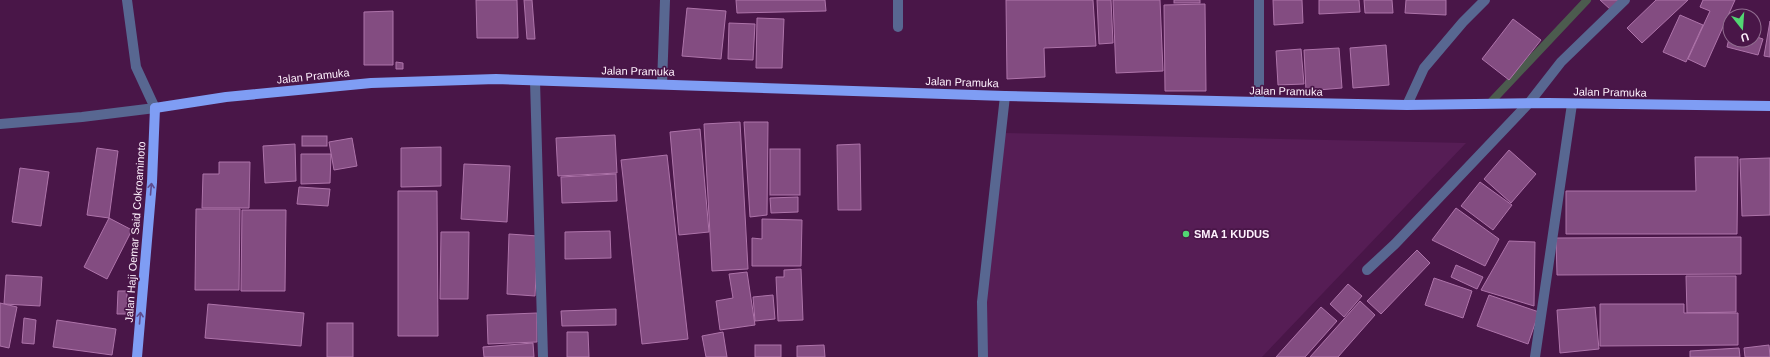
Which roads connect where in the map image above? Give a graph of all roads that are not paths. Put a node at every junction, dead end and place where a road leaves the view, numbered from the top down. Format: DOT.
graph roads {
  1 [pos="127,0"];
  2 [pos="666,0"];
  3 [pos="898,0"];
  4 [pos="1259,0"];
  5 [pos="1485,0"];
  6 [pos="1625,0"];
  7 [pos="898,27"];
  8 [pos="535,81"];
  9 [pos="662,84"];
  10 [pos="1005,96"];
  11 [pos="1259,102"];
  12 [pos="1529,103"];
  13 [pos="1407,104"];
  14 [pos="1572,104"];
  15 [pos="1770,106"];
  16 [pos="155,108"];
  17 [pos="0,124"];
  18 [pos="1367,270"];
  19 [pos="137,357"];
  20 [pos="543,357"];
  21 [pos="983,357"];
  22 [pos="1535,357"];
  1 -- 16 [label="street"];
  2 -- 9 [label="street"];
  3 -- 7 [label="street"];
  4 -- 11 [label="street"];
  5 -- 13 [label="street"];
  6 -- 12 [label="street"];
  8 -- 9 [label="main road, Jalan Pramuka"];
  8 -- 16 [label="main road, Jalan Pramuka"];
  8 -- 20 [label="street"];
  9 -- 10 [label="main road, Jalan Pramuka"];
  10 -- 11 [label="main road, Jalan Pramuka"];
  10 -- 21 [label="street"];
  11 -- 13 [label="main road, Jalan Pramuka"];
  12 -- 13 [label="main road, Jalan Pramuka"];
  12 -- 14 [label="main road, Jalan Pramuka"];
  12 -- 18 [label="street"];
  14 -- 15 [label="main road, Jalan Pramuka"];
  14 -- 22 [label="street"];
  16 -- 17 [label="street"];
  19 -- 16 [label="main road, Jalan Haji Oemar Said Cokroaminoto, one-way"];
}
